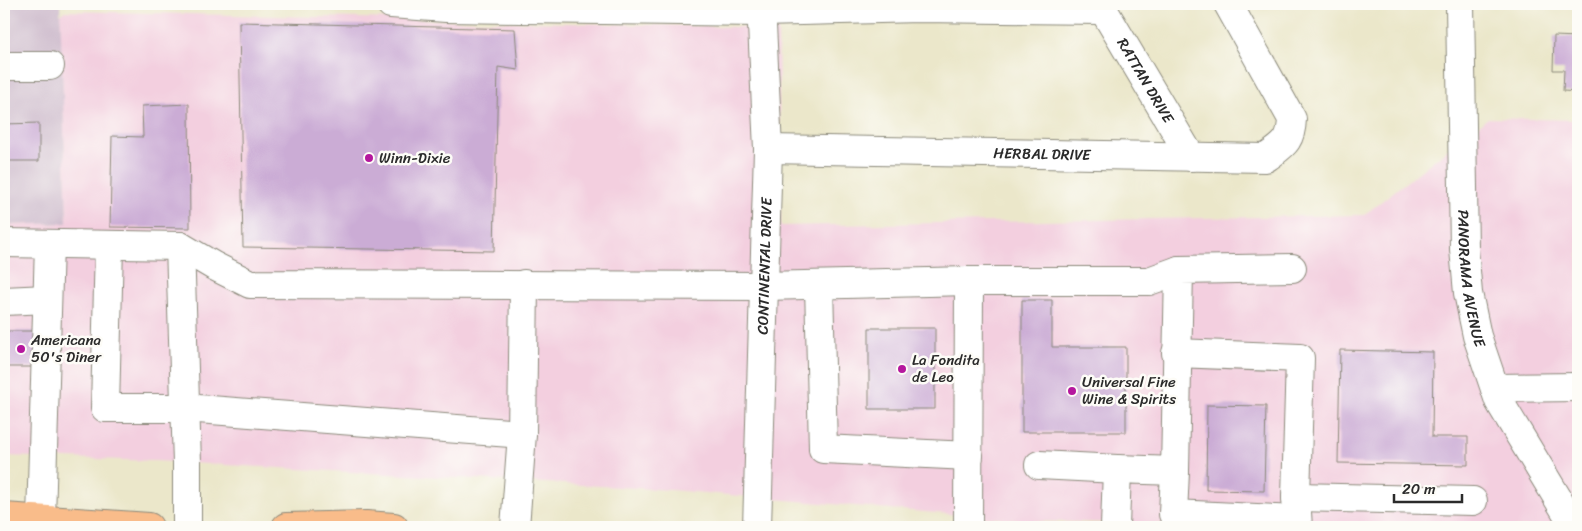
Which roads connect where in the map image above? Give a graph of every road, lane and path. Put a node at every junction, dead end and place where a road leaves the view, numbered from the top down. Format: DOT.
graph roads {
  1 [pos="391,4"];
  2 [pos="1228,4"];
  3 [pos="1460,4"];
  4 [pos="919,6"];
  5 [pos="843,7"];
  6 [pos="1101,7"];
  7 [pos="762,8"];
  8 [pos="4,66"];
  9 [pos="50,66"];
  10 [pos="768,149"];
  11 [pos="1191,157"];
  12 [pos="4,243"];
  13 [pos="49,244"];
  14 [pos="109,245"];
  15 [pos="180,246"];
  16 [pos="1292,268"];
  17 [pos="1179,270"];
  18 [pos="969,281"];
  19 [pos="524,284"];
  20 [pos="819,285"];
  21 [pos="764,286"];
  22 [pos="47,299"];
  23 [pos="4,300"];
  24 [pos="1176,354"];
  25 [pos="1495,388"];
  26 [pos="1578,388"];
  27 [pos="185,408"];
  28 [pos="522,434"];
  29 [pos="968,456"];
  30 [pos="1039,464"];
  31 [pos="1117,469"];
  32 [pos="1175,470"];
  33 [pos="1473,501"];
  34 [pos="1573,514"];
  35 [pos="1297,515"];
  36 [pos="4,517"];
  37 [pos="41,519"];
  38 [pos="149,527"];
  39 [pos="187,527"];
  40 [pos="286,527"];
  41 [pos="394,527"];
  42 [pos="515,527"];
  43 [pos="757,527"];
  44 [pos="968,527"];
  45 [pos="1115,527"];
  1 -- 7 [label="street"];
  2 -- 11 [label="street, HERBAL DRIVE"];
  3 -- 25 [label="street, PANORAMA AVENUE"];
  4 -- 5 [label="street"];
  4 -- 6 [label="street"];
  5 -- 7 [label="street"];
  6 -- 11 [label="street, RATTAN DRIVE"];
  7 -- 10 [label="street, CONTINENTAL DRIVE"];
  8 -- 9 [label="street"];
  10 -- 11 [label="street, HERBAL DRIVE"];
  10 -- 21 [label="street, CONTINENTAL DRIVE"];
  12 -- 13 [label="street"];
  13 -- 14 [label="street"];
  13 -- 22 [label="street"];
  14 -- 15 [label="street"];
  14 -- 27 [label="street"];
  15 -- 19 [label="street"];
  15 -- 27 [label="street"];
  16 -- 17 [label="street"];
  17 -- 18 [label="street"];
  17 -- 24 [label="street"];
  18 -- 20 [label="street"];
  18 -- 29 [label="street"];
  19 -- 21 [label="street"];
  19 -- 28 [label="street"];
  20 -- 21 [label="street"];
  20 -- 29 [label="street"];
  21 -- 43 [label="street, CONTINENTAL DRIVE"];
  22 -- 23 [label="street"];
  22 -- 37 [label="street"];
  24 -- 32 [label="street"];
  24 -- 35 [label="street"];
  25 -- 26 [label="street"];
  25 -- 34 [label="street, PANORAMA AVENUE"];
  27 -- 28 [label="street"];
  27 -- 39 [label="street"];
  28 -- 42 [label="street"];
  29 -- 44 [label="street"];
  30 -- 31 [label="street"];
  31 -- 32 [label="street"];
  31 -- 45 [label="street"];
  32 -- 35 [label="street"];
  33 -- 35 [label="street"];
  36 -- 37 [label="highway"];
  37 -- 38 [label="highway"];
  40 -- 41 [label="highway"];
}
